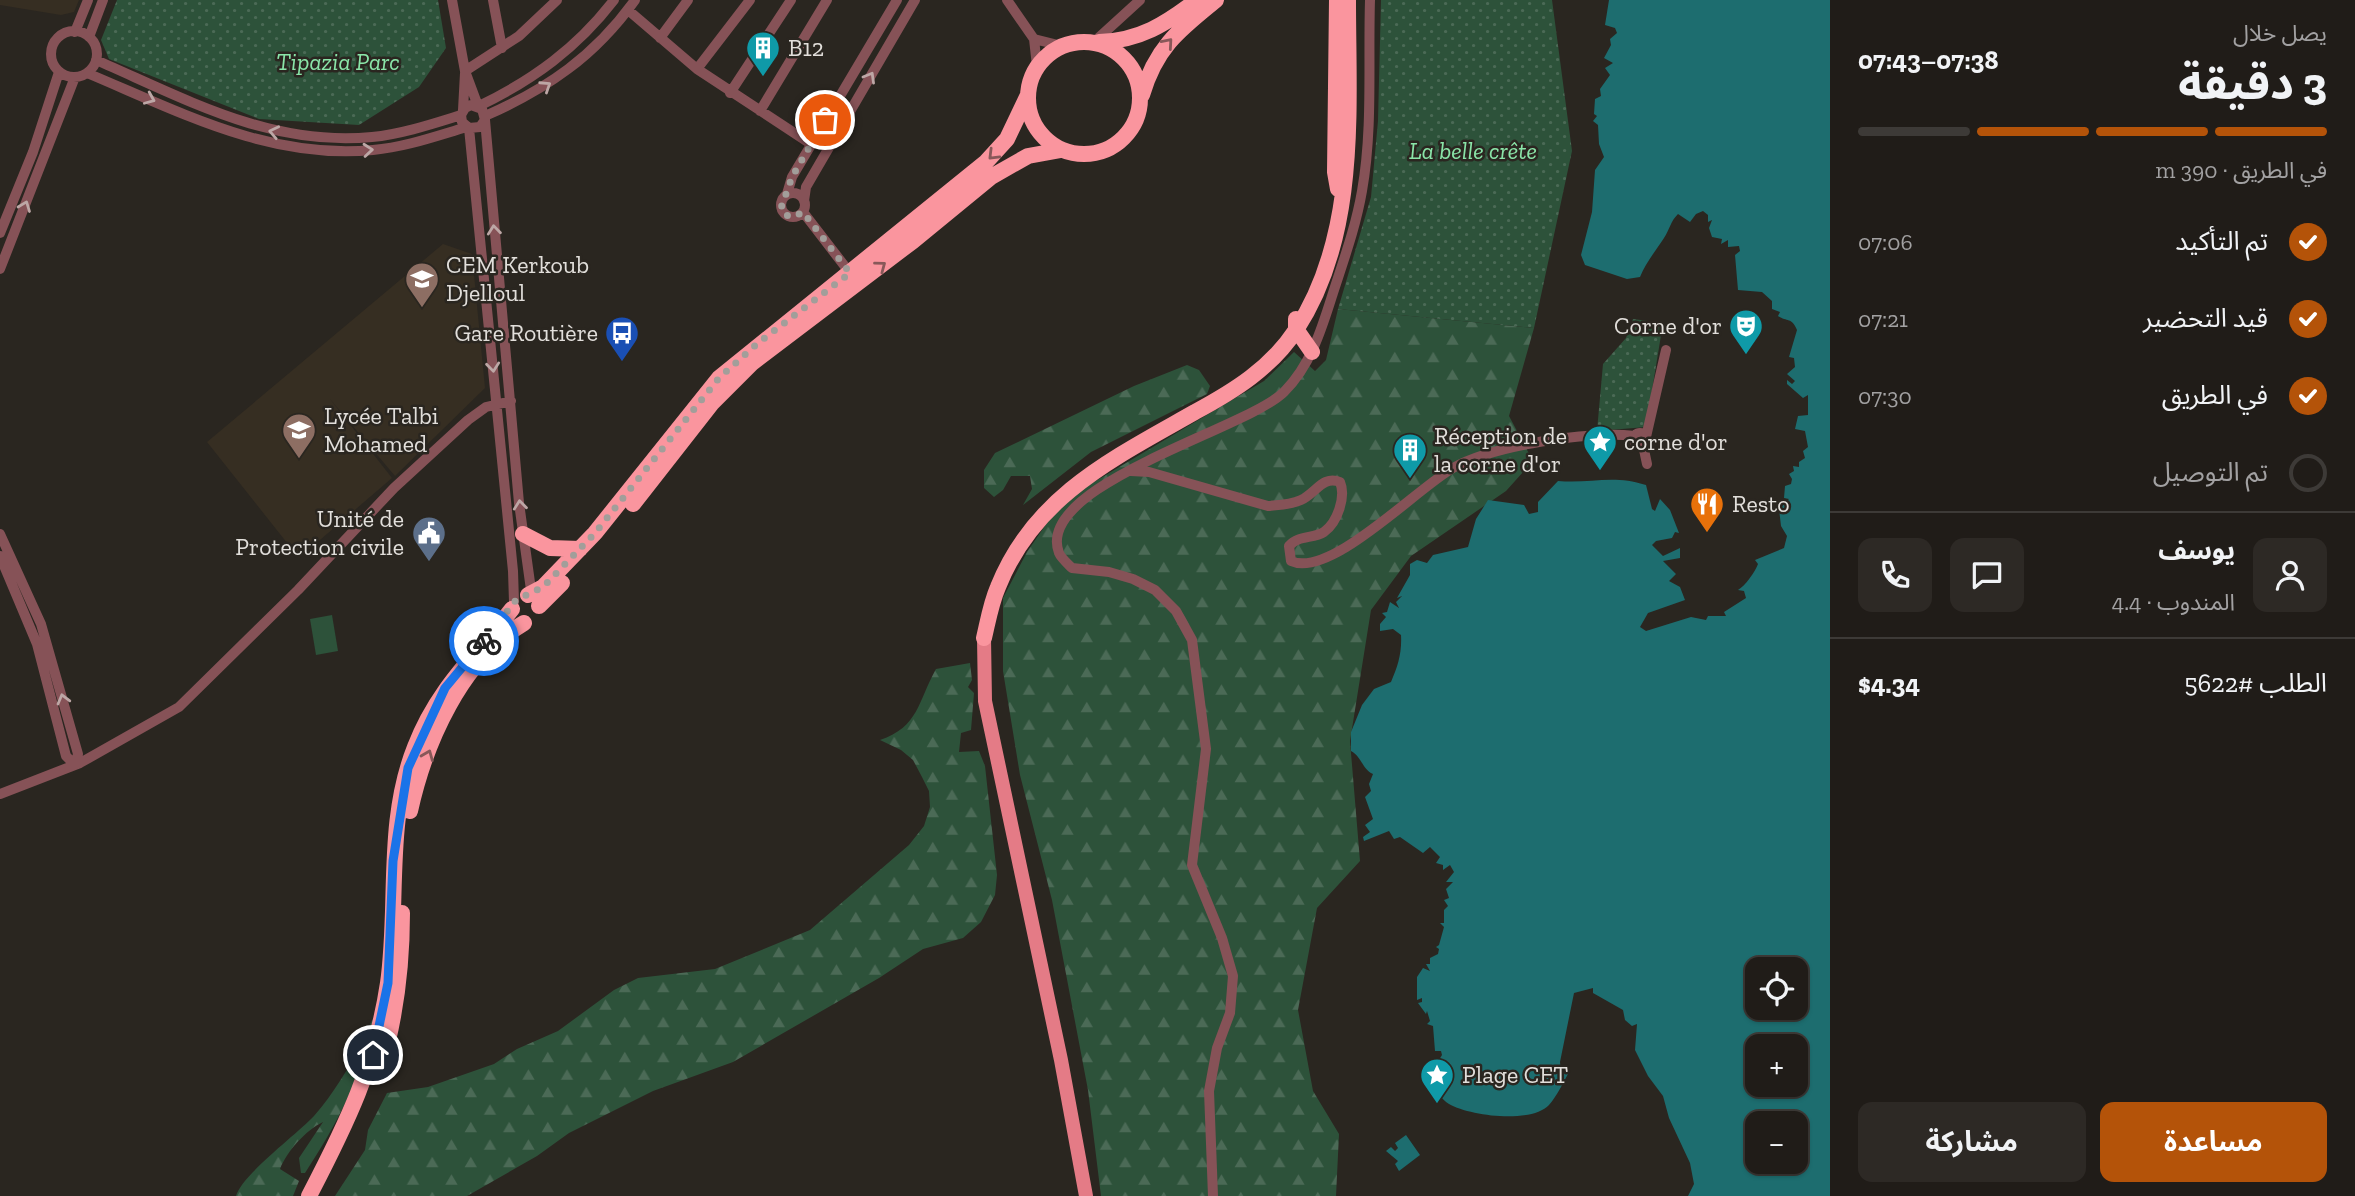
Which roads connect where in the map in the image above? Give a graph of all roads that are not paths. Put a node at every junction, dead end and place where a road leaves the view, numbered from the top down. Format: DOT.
graph roads {
  1 [pos="88,0"];
  2 [pos="103,0"];
  3 [pos="452,0"];
  4 [pos="493,0"];
  5 [pos="551,0"];
  6 [pos="557,0"];
  7 [pos="614,0"];
  8 [pos="635,0"];
  9 [pos="688,0"];
  10 [pos="750,0"];
  11 [pos="790,0"];
  12 [pos="827,0"];
  13 [pos="897,0"];
  14 [pos="915,0"];
  15 [pos="1007,0"];
  16 [pos="1140,0"];
  17 [pos="1197,0"];
  18 [pos="1216,0"];
  19 [pos="1337,0"];
  20 [pos="1346,0"];
  21 [pos="1357,0"];
  22 [pos="1370,0"];
  23 [pos="628,10"];
  24 [pos="75,32"];
  25 [pos="519,36"];
  26 [pos="89,37"];
  27 [pos="660,38"];
  28 [pos="1034,39"];
  29 [pos="1094,42"];
  30 [pos="1062,46"];
  31 [pos="502,48"];
  32 [pos="96,60"];
  33 [pos="1037,66"];
  34 [pos="696,69"];
  35 [pos="465,71"];
  36 [pos="60,72"];
  37 [pos="87,73"];
  38 [pos="75,77"];
  39 [pos="730,93"];
  40 [pos="1027,97"];
  41 [pos="1140,100"];
  42 [pos="760,111"];
  43 [pos="482,112"];
  44 [pos="462,113"];
  45 [pos="468,128"];
  46 [pos="811,144"];
  47 [pos="1061,150"];
  48 [pos="1341,192"];
  49 [pos="787,194"];
  50 [pos="803,206"];
  51 [pos="0,233"];
  52 [pos="0,269"];
  53 [pos="850,273"];
  54 [pos="1302,300"];
  55 [pos="1296,329"];
  56 [pos="1666,349"];
  57 [pos="1311,353"];
  58 [pos="1274,356"];
  59 [pos="511,401"];
  60 [pos="497,403"];
  61 [pos="1641,439"];
  62 [pos="1158,457"];
  63 [pos="1647,464"];
  64 [pos="1128,471"];
  65 [pos="1163,477"];
  66 [pos="523,534"];
  67 [pos="0,536"];
  68 [pos="580,549"];
  69 [pos="0,556"];
  70 [pos="526,601"];
  71 [pos="524,623"];
  72 [pos="984,638"];
  73 [pos="75,765"];
  74 [pos="0,794"];
  75 [pos="309,1196"];
  76 [pos="321,1196"];
  77 [pos="1086,1196"];
  78 [pos="1213,1196"];
  1 -- 24 [label="street"];
  2 -- 26 [label="street"];
  3 -- 35 [label="street"];
  4 -- 31 [label="street"];
  5 -- 25 [label="street"];
  6 -- 25 [label="street"];
  7 -- 43 [label="street"];
  8 -- 23 [label="street"];
  9 -- 27 [label="street"];
  10 -- 34 [label="street"];
  11 -- 39 [label="street"];
  12 -- 42 [label="street"];
  13 -- 46 [label="street"];
  50 -- 14 [label="street, one-way"];
  15 -- 28 [label="street"];
  16 -- 29 [label="street"];
  17 -- 29 [label="highway"];
  41 -- 18 [label="highway, one-way"];
  19 -- 48 [label="highway"];
  20 -- 48 [label="highway"];
  21 -- 48 [label="highway"];
  22 -- 57 [label="street"];
  23 -- 27 [label="street"];
  43 -- 23 [label="street, one-way"];
  24 -- 26 [label="street"];
  24 -- 36 [label="street"];
  25 -- 31 [label="street"];
  26 -- 32 [label="street"];
  27 -- 34 [label="street"];
  28 -- 30 [label="street"];
  28 -- 33 [label="street"];
  29 -- 30 [label="highway"];
  29 -- 41 [label="highway"];
  30 -- 33 [label="highway"];
  31 -- 35 [label="street"];
  32 -- 37 [label="street"];
  44 -- 32 [label="street, one-way"];
  33 -- 40 [label="highway"];
  34 -- 39 [label="street"];
  35 -- 43 [label="street"];
  35 -- 44 [label="street"];
  36 -- 38 [label="street"];
  36 -- 51 [label="street"];
  37 -- 38 [label="street"];
  37 -- 45 [label="street, one-way"];
  52 -- 38 [label="street, one-way"];
  39 -- 42 [label="street"];
  40 -- 47 [label="highway"];
  40 -- 53 [label="highway, one-way"];
  41 -- 47 [label="highway"];
  42 -- 46 [label="street"];
  43 -- 44 [label="street"];
  43 -- 45 [label="street"];
  59 -- 43 [label="street, one-way"];
  44 -- 45 [label="street"];
  45 -- 60 [label="street, one-way"];
  46 -- 49 [label="street"];
  70 -- 47 [label="highway, one-way"];
  48 -- 54 [label="highway"];
  48 -- 55 [label="highway"];
  49 -- 50 [label="street"];
  49 -- 50 [label="street"];
  50 -- 53 [label="street"];
  53 -- 68 [label="highway"];
  54 -- 55 [label="highway"];
  54 -- 72 [label="highway"];
  55 -- 57 [label="highway"];
  55 -- 58 [label="highway"];
  56 -- 61 [label="street"];
  57 -- 58 [label="highway"];
  57 -- 62 [label="street"];
  58 -- 72 [label="highway"];
  59 -- 60 [label="street"];
  66 -- 59 [label="street, one-way"];
  60 -- 70 [label="street"];
  60 -- 73 [label="street"];
  61 -- 63 [label="street"];
  61 -- 65 [label="street"];
  62 -- 64 [label="street"];
  62 -- 65 [label="street"];
  64 -- 65 [label="street"];
  64 -- 78 [label="street"];
  66 -- 68 [label="highway"];
  66 -- 70 [label="street"];
  73 -- 67 [label="street, one-way"];
  68 -- 70 [label="highway"];
  69 -- 73 [label="street"];
  70 -- 71 [label="highway"];
  70 -- 71 [label="highway"];
  70 -- 75 [label="highway"];
  76 -- 71 [label="highway, one-way"];
  72 -- 77 [label="main road"];
  73 -- 74 [label="street"];
}
